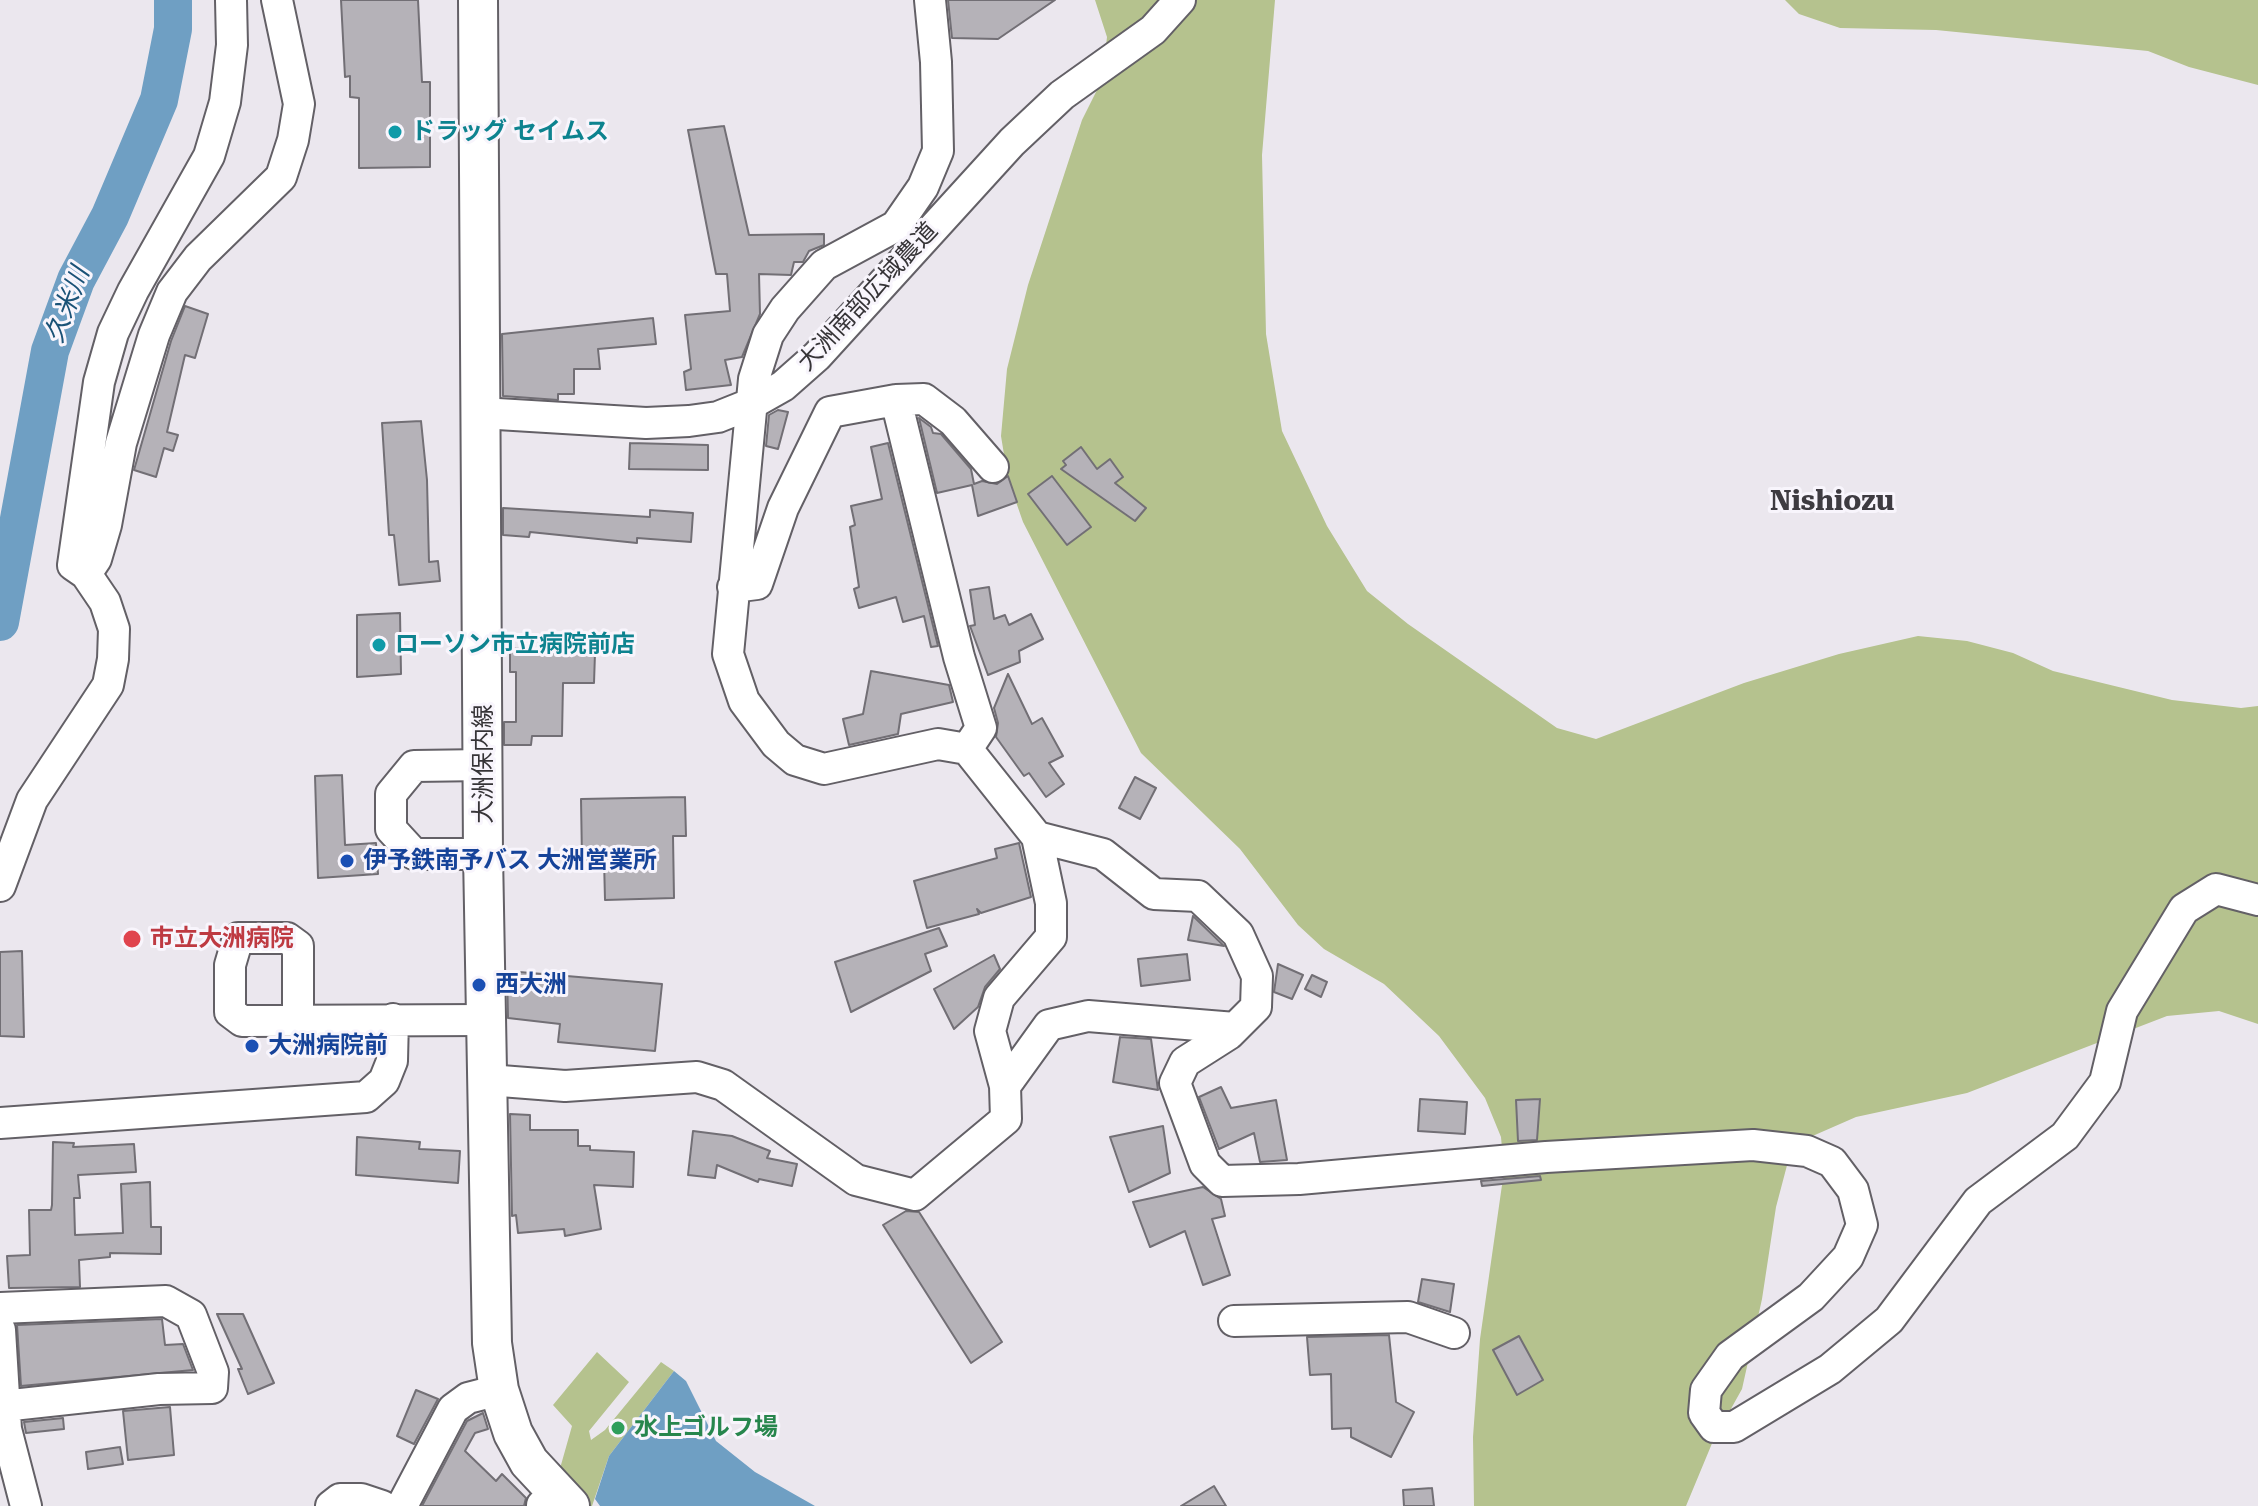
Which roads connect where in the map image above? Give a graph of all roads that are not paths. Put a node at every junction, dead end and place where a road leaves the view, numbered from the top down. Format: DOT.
graph roads {
  1 [pos="231,0"];
  2 [pos="277,0"];
  3 [pos="478,0"];
  4 [pos="930,0"];
  5 [pos="1180,0"];
  6 [pos="896,400"];
  7 [pos="753,403"];
  8 [pos="481,413"];
  9 [pos="993,467"];
  10 [pos="86,574"];
  11 [pos="733,587"];
  12 [pos="967,749"];
  13 [pos="485,765"];
  14 [pos="1037,837"];
  15 [pos="483,854"];
  16 [pos="0,886"];
  17 [pos="2258,900"];
  18 [pos="393,1019"];
  19 [pos="298,1020"];
  20 [pos="486,1020"];
  21 [pos="1235,1028"];
  22 [pos="488,1080"];
  23 [pos="1005,1086"];
  24 [pos="0,1123"];
  25 [pos="0,1308"];
  26 [pos="1234,1321"];
  27 [pos="0,1330"];
  28 [pos="1454,1333"];
  29 [pos="499,1390"];
  30 [pos="3,1406"];
  31 [pos="550,1503"];
  32 [pos="26,1506"];
  33 [pos="331,1506"];
  34 [pos="382,1506"];
  35 [pos="402,1506"];
  1 -- 10 [label="street"];
  2 -- 10 [label="street"];
  3 -- 8 [label="main road, 大洲保内線"];
  4 -- 7 [label="street"];
  5 -- 7 [label="street, 大洲南部広域農道"];
  6 -- 9 [label="street"];
  6 -- 11 [label="street"];
  6 -- 12 [label="street"];
  7 -- 8 [label="street, 大洲南部広域農道"];
  7 -- 11 [label="street"];
  8 -- 13 [label="main road, 大洲保内線"];
  10 -- 16 [label="street"];
  11 -- 12 [label="street"];
  12 -- 14 [label="street"];
  13 -- 15 [label="main road, 大洲保内線"];
  13 -- 15 [label="street"];
  14 -- 21 [label="street"];
  14 -- 23 [label="street"];
  15 -- 20 [label="main road, 大洲保内線"];
  17 -- 21 [label="street"];
  18 -- 19 [label="street"];
  18 -- 20 [label="street"];
  18 -- 24 [label="street"];
  20 -- 22 [label="main road, 大洲保内線"];
  21 -- 23 [label="street"];
  22 -- 23 [label="street"];
  22 -- 29 [label="main road, 大洲保内線"];
  25 -- 30 [label="street"];
  26 -- 28 [label="street"];
  27 -- 30 [label="street"];
  29 -- 31 [label="main road, 大洲保内線"];
  29 -- 35 [label="street"];
  30 -- 32 [label="street"];
  33 -- 34 [label="street"];
}
